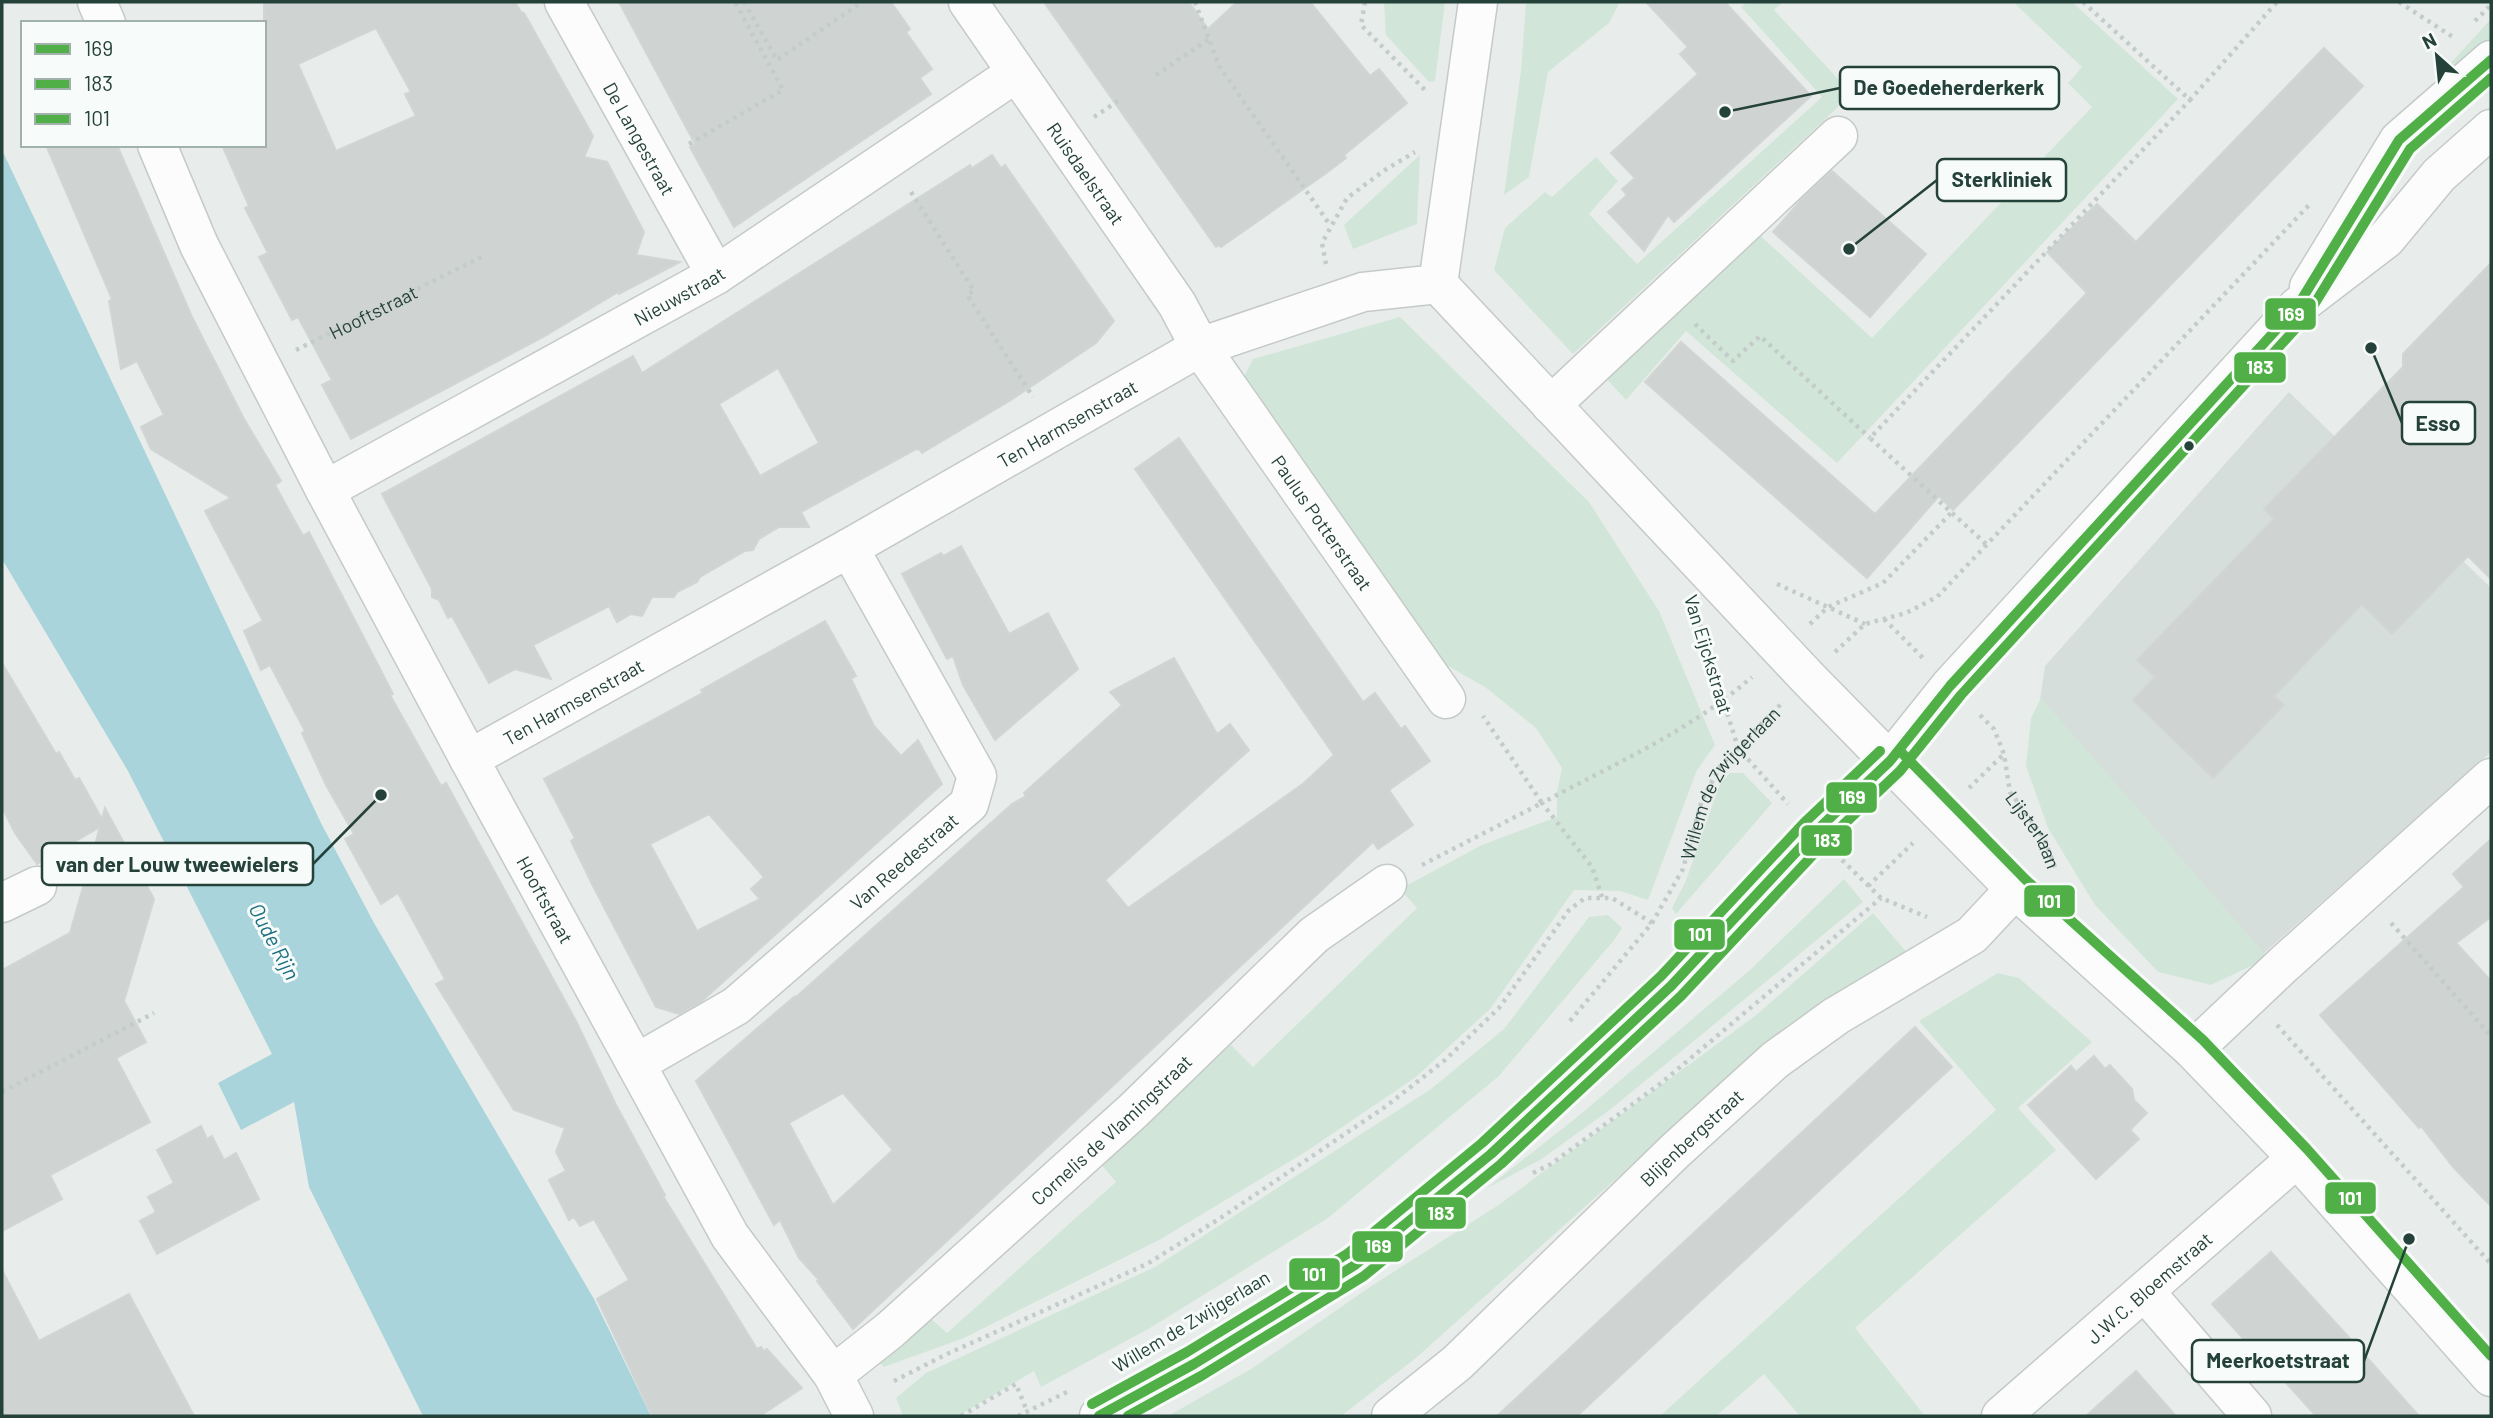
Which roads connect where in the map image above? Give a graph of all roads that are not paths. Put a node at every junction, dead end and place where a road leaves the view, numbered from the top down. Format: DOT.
graph roads {
  1 [pos="97,2"];
  2 [pos="564,2"];
  3 [pos="968,2"];
  4 [pos="1478,2"];
  5 [pos="105,21"];
  6 [pos="2491,60"];
  7 [pos="1016,73"];
  8 [pos="2491,129"];
  9 [pos="1838,136"];
  10 [pos="158,147"];
  11 [pos="716,275"];
  12 [pos="1438,284"];
  13 [pos="2297,307"];
  14 [pos="1200,347"];
  15 [pos="1551,405"];
  16 [pos="325,490"];
  17 [pos="849,548"];
  18 [pos="1446,699"];
  19 [pos="469,759"];
  20 [pos="1890,761"];
  21 [pos="2491,778"];
  22 [pos="1387,884"];
  23 [pos="37,887"];
  24 [pos="2015,889"];
  25 [pos="2,903"];
  26 [pos="2193,1050"];
  27 [pos="637,1063"];
  28 [pos="2297,1158"];
  29 [pos="2145,1292"];
  30 [pos="2491,1377"];
  31 [pos="845,1399"];
  32 [pos="1100,1416"];
  33 [pos="1391,1416"];
  34 [pos="2001,1416"];
  35 [pos="2252,1416"];
  1 -- 5 [label="street"];
  2 -- 11 [label="street, De Langestraat"];
  3 -- 7 [label="street, Ruisdaelstraat"];
  4 -- 12 [label="street"];
  6 -- 13 [label="street, Willem de Zwijgerlaan"];
  7 -- 11 [label="street, Nieuwstraat"];
  7 -- 14 [label="street, Ruisdaelstraat"];
  8 -- 13 [label="street, Willem de Zwijgerlaan"];
  9 -- 15 [label="street"];
  10 -- 16 [label="street, Hooftstraat"];
  11 -- 16 [label="street, Nieuwstraat"];
  12 -- 14 [label="street, Ten Harmsenstraat"];
  12 -- 15 [label="street, Van Eijckstraat"];
  13 -- 20 [label="street, Willem de Zwijgerlaan"];
  14 -- 17 [label="street, Ten Harmsenstraat"];
  14 -- 18 [label="street, Paulus Potterstraat"];
  15 -- 20 [label="street, Van Eijckstraat"];
  16 -- 19 [label="street, Hooftstraat"];
  17 -- 19 [label="street, Ten Harmsenstraat"];
  17 -- 27 [label="street, Van Reedestraat"];
  19 -- 27 [label="street, Hooftstraat"];
  20 -- 24 [label="street"];
  20 -- 32 [label="street, Willem de Zwijgerlaan"];
  21 -- 26 [label="street"];
  22 -- 31 [label="street, Cornelis de Vlamingstraat"];
  23 -- 25 [label="street"];
  24 -- 26 [label="street"];
  24 -- 33 [label="street, Blijenbergstraat"];
  26 -- 28 [label="street"];
  27 -- 31 [label="street, Hooftstraat"];
  28 -- 29 [label="street, J.W.C. Bloemstraat"];
  28 -- 30 [label="street"];
  29 -- 34 [label="street, J.W.C. Bloemstraat"];
  29 -- 35 [label="street"];
}
